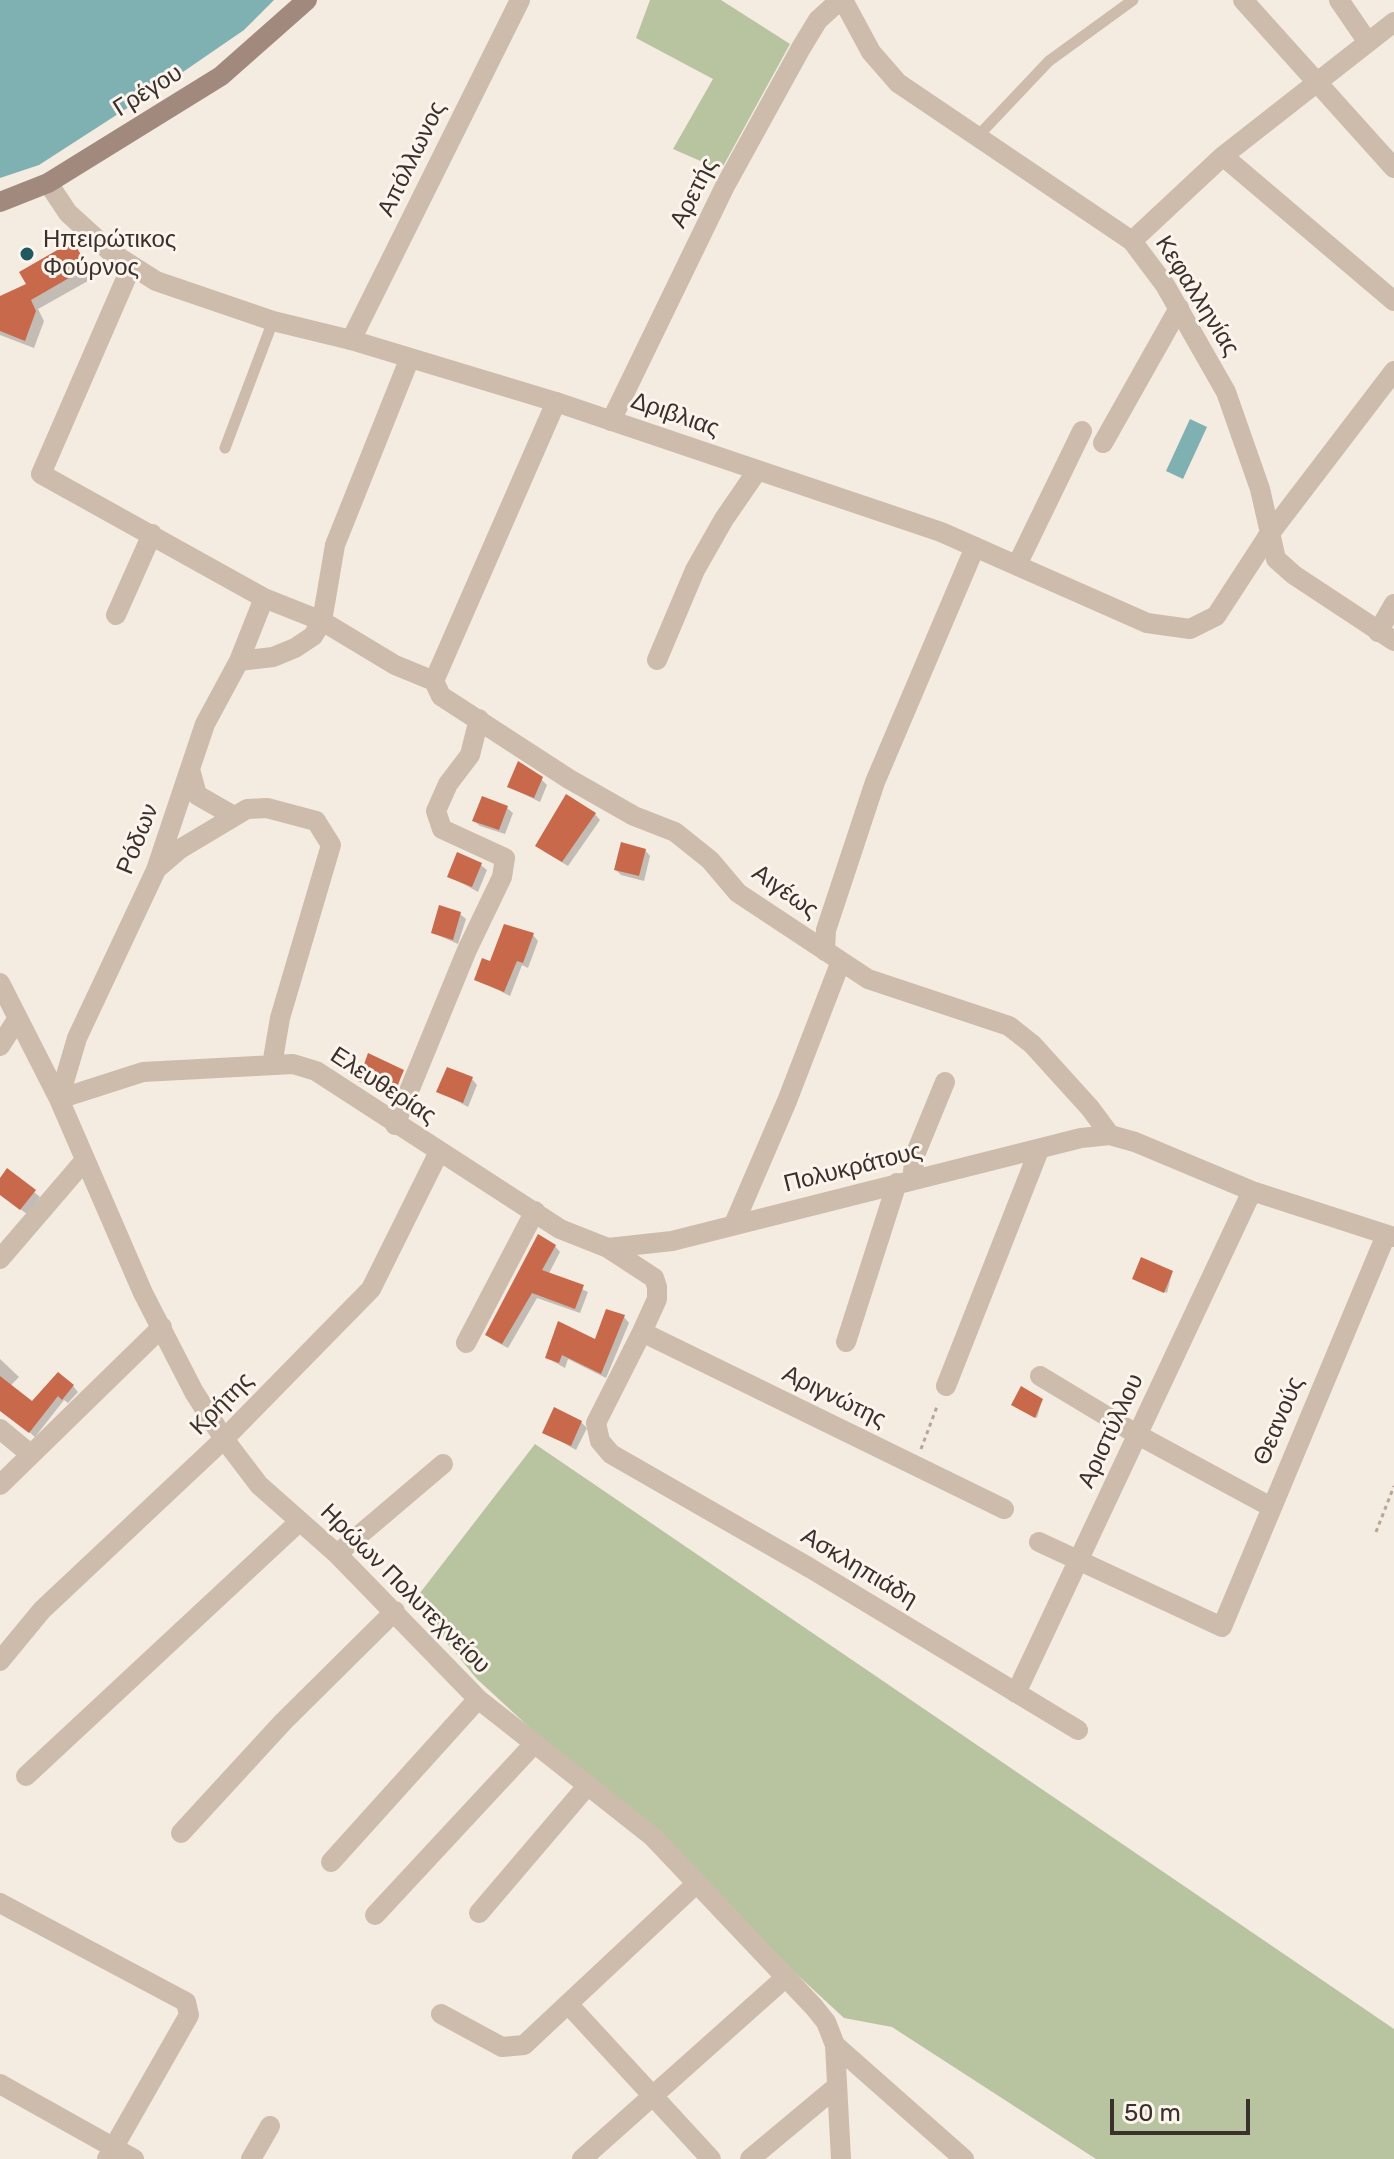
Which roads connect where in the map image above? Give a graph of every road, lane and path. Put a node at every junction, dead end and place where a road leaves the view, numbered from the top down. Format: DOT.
graph roads {
  1 [pos="307,0"];
  2 [pos="520,0"];
  3 [pos="842,0"];
  4 [pos="1133,0"];
  5 [pos="1243,0"];
  6 [pos="1339,0"];
  7 [pos="1394,22"];
  8 [pos="1367,41"];
  9 [pos="1315,82"];
  10 [pos="977,137"];
  11 [pos="1223,156"];
  12 [pos="1394,168"];
  13 [pos="48,183"];
  14 [pos="0,202"];
  15 [pos="1132,241"];
  16 [pos="131,267"];
  17 [pos="1394,301"];
  18 [pos="1179,308"];
  19 [pos="273,321"];
  20 [pos="351,340"];
  21 [pos="409,360"];
  22 [pos="1394,371"];
  23 [pos="556,402"];
  24 [pos="611,421"];
  25 [pos="1082,431"];
  26 [pos="1103,443"];
  27 [pos="225,448"];
  28 [pos="757,471"];
  29 [pos="152,534"];
  30 [pos="1268,536"];
  31 [pos="975,547"];
  32 [pos="1017,565"];
  33 [pos="264,598"];
  34 [pos="1394,604"];
  35 [pos="116,615"];
  36 [pos="322,621"];
  37 [pos="1386,636"];
  38 [pos="657,660"];
  39 [pos="239,661"];
  40 [pos="434,681"];
  41 [pos="479,719"];
  42 [pos="191,773"];
  43 [pos="232,815"];
  44 [pos="156,870"];
  45 [pos="833,956"];
  46 [pos="0,983"];
  47 [pos="18,1018"];
  48 [pos="0,1046"];
  49 [pos="272,1065"];
  50 [pos="945,1082"];
  51 [pos="59,1099"];
  52 [pos="395,1125"];
  53 [pos="1110,1135"];
  54 [pos="1039,1150"];
  55 [pos="439,1152"];
  56 [pos="85,1160"];
  57 [pos="904,1181"];
  58 [pos="1252,1191"];
  59 [pos="535,1211"];
  60 [pos="734,1224"];
  61 [pos="1390,1236"];
  62 [pos="608,1248"];
  63 [pos="0,1259"];
  64 [pos="162,1327"];
  65 [pos="642,1332"];
  66 [pos="846,1342"];
  67 [pos="466,1343"];
  68 [pos="1040,1376"];
  69 [pos="946,1386"];
  70 [pos="0,1429"];
  71 [pos="1138,1435"];
  72 [pos="224,1439"];
  73 [pos="29,1453"];
  74 [pos="443,1464"];
  75 [pos="915,1465"];
  76 [pos="0,1485"];
  77 [pos="1394,1486"];
  78 [pos="1271,1507"];
  79 [pos="1004,1509"];
  80 [pos="300,1521"];
  81 [pos="1376,1532"];
  82 [pos="1039,1542"];
  83 [pos="337,1554"];
  84 [pos="1079,1560"];
  85 [pos="395,1611"];
  86 [pos="0,1661"];
  87 [pos="1016,1693"];
  88 [pos="478,1699"];
  89 [pos="1078,1730"];
  90 [pos="534,1744"];
  91 [pos="26,1776"];
  92 [pos="588,1785"];
  93 [pos="181,1833"];
  94 [pos="331,1862"];
  95 [pos="697,1883"];
  96 [pos="0,1903"];
  97 [pos="479,1913"];
  98 [pos="375,1915"];
  99 [pos="786,1977"];
  100 [pos="568,2004"];
  101 [pos="441,2014"];
  102 [pos="835,2045"];
  103 [pos="0,2084"];
  104 [pos="835,2088"];
  105 [pos="652,2095"];
  106 [pos="270,2126"];
  107 [pos="110,2153"];
  108 [pos="134,2159"];
  109 [pos="251,2159"];
  110 [pos="582,2159"];
  111 [pos="711,2159"];
  112 [pos="750,2159"];
  113 [pos="841,2159"];
  114 [pos="964,2159"];
  1 -- 13 [label="main road, Γρέγου"];
  2 -- 20 [label="street, Απόλλωνος"];
  3 -- 10 [label="street, Κεφαλληνίας"];
  3 -- 24 [label="street, Αρετής"];
  4 -- 10 [label="lane"];
  5 -- 9 [label="street"];
  6 -- 8 [label="street"];
  7 -- 8 [label="street"];
  8 -- 9 [label="street"];
  9 -- 11 [label="street"];
  9 -- 12 [label="street"];
  10 -- 15 [label="street, Κεφαλληνίας"];
  11 -- 15 [label="street"];
  11 -- 17 [label="street"];
  13 -- 14 [label="main road, Γρέγου"];
  13 -- 16 [label="street, Δριβλιας"];
  15 -- 18 [label="street, Κεφαλληνίας"];
  16 -- 19 [label="street, Δριβλιας"];
  16 -- 29 [label="street"];
  18 -- 26 [label="street"];
  18 -- 30 [label="street, Κεφαλληνίας"];
  19 -- 20 [label="street, Δριβλιας"];
  19 -- 27 [label="lane"];
  20 -- 21 [label="street, Δριβλιας"];
  21 -- 23 [label="street, Δριβλιας"];
  21 -- 36 [label="street"];
  22 -- 30 [label="street, Δριβλιας"];
  23 -- 24 [label="street, Δριβλιας"];
  23 -- 40 [label="street"];
  24 -- 28 [label="street, Δριβλιας"];
  25 -- 32 [label="street"];
  28 -- 31 [label="street, Δριβλιας"];
  28 -- 38 [label="street"];
  29 -- 33 [label="street"];
  29 -- 35 [label="street"];
  30 -- 32 [label="street, Δριβλιας"];
  30 -- 37 [label="street, Κεφαλληνίας"];
  31 -- 32 [label="street, Δριβλιας"];
  31 -- 45 [label="street"];
  33 -- 36 [label="street"];
  33 -- 39 [label="street, Ρόδων"];
  34 -- 37 [label="street"];
  36 -- 39 [label="street"];
  36 -- 40 [label="street"];
  39 -- 42 [label="street, Ρόδων"];
  40 -- 41 [label="street, Αιγέως"];
  41 -- 45 [label="street, Αιγέως"];
  41 -- 52 [label="street"];
  42 -- 43 [label="street"];
  42 -- 44 [label="street, Ρόδων"];
  43 -- 44 [label="street"];
  43 -- 49 [label="street"];
  44 -- 51 [label="street, Ρόδων"];
  45 -- 53 [label="street, Αιγέως"];
  45 -- 60 [label="street"];
  46 -- 47 [label="street, Ηρώων Πολυτεχνείου"];
  47 -- 48 [label="street"];
  47 -- 51 [label="street, Ηρώων Πολυτεχνείου"];
  49 -- 51 [label="street, Ελευθερίας"];
  49 -- 52 [label="street, Ελευθερίας"];
  50 -- 57 [label="street"];
  51 -- 56 [label="street, Ηρώων Πολυτεχνείου"];
  52 -- 55 [label="street, Ελευθερίας"];
  53 -- 54 [label="street, Πολυκράτους"];
  53 -- 58 [label="street"];
  54 -- 57 [label="street, Πολυκράτους"];
  54 -- 69 [label="street"];
  55 -- 59 [label="street, Ελευθερίας"];
  55 -- 72 [label="street, Κρήτης"];
  56 -- 63 [label="street"];
  56 -- 64 [label="street, Ηρώων Πολυτεχνείου"];
  57 -- 60 [label="street, Πολυκράτους"];
  57 -- 66 [label="street"];
  58 -- 61 [label="street"];
  58 -- 71 [label="street, Αριστύλλου"];
  59 -- 62 [label="street, Ελευθερίας"];
  59 -- 67 [label="street"];
  60 -- 62 [label="street, Πολυκράτους"];
  61 -- 78 [label="street, Θεανούς"];
  62 -- 65 [label="street"];
  64 -- 72 [label="street, Ηρώων Πολυτεχνείου"];
  64 -- 73 [label="street"];
  65 -- 75 [label="street, Αριγνώτης"];
  65 -- 87 [label="street, Ασκληπιάδη"];
  68 -- 71 [label="street"];
  69 -- 75 [label="path"];
  70 -- 73 [label="street"];
  71 -- 78 [label="street"];
  71 -- 84 [label="street, Αριστύλλου"];
  72 -- 80 [label="street, Ηρώων Πολυτεχνείου"];
  72 -- 86 [label="street, Κρήτης"];
  73 -- 76 [label="street"];
  74 -- 83 [label="street"];
  75 -- 79 [label="street, Αριγνώτης"];
  77 -- 81 [label="path"];
  78 -- 84 [label="street, Θεανούς"];
  80 -- 83 [label="street, Ηρώων Πολυτεχνείου"];
  80 -- 91 [label="street"];
  82 -- 84 [label="street"];
  83 -- 85 [label="street, Ηρώων Πολυτεχνείου"];
  84 -- 87 [label="street, Αριστύλλου"];
  85 -- 88 [label="street, Ηρώων Πολυτεχνείου"];
  85 -- 93 [label="street"];
  87 -- 89 [label="street, Ασκληπιάδη"];
  88 -- 90 [label="street, Ηρώων Πολυτεχνείου"];
  88 -- 94 [label="street"];
  90 -- 92 [label="street, Ηρώων Πολυτεχνείου"];
  90 -- 98 [label="street"];
  92 -- 95 [label="street, Ηρώων Πολυτεχνείου"];
  92 -- 97 [label="street"];
  95 -- 99 [label="street, Ηρώων Πολυτεχνείου"];
  95 -- 100 [label="street"];
  96 -- 107 [label="street"];
  99 -- 102 [label="street, Ηρώων Πολυτεχνείου"];
  99 -- 105 [label="street"];
  100 -- 101 [label="street"];
  100 -- 105 [label="street"];
  102 -- 104 [label="street, Ηρώων Πολυτεχνείου"];
  102 -- 114 [label="street"];
  103 -- 107 [label="street"];
  104 -- 112 [label="street"];
  104 -- 113 [label="street, Ηρώων Πολυτεχνείου"];
  105 -- 110 [label="street"];
  105 -- 111 [label="street"];
  106 -- 109 [label="street"];
  107 -- 108 [label="street"];
}
